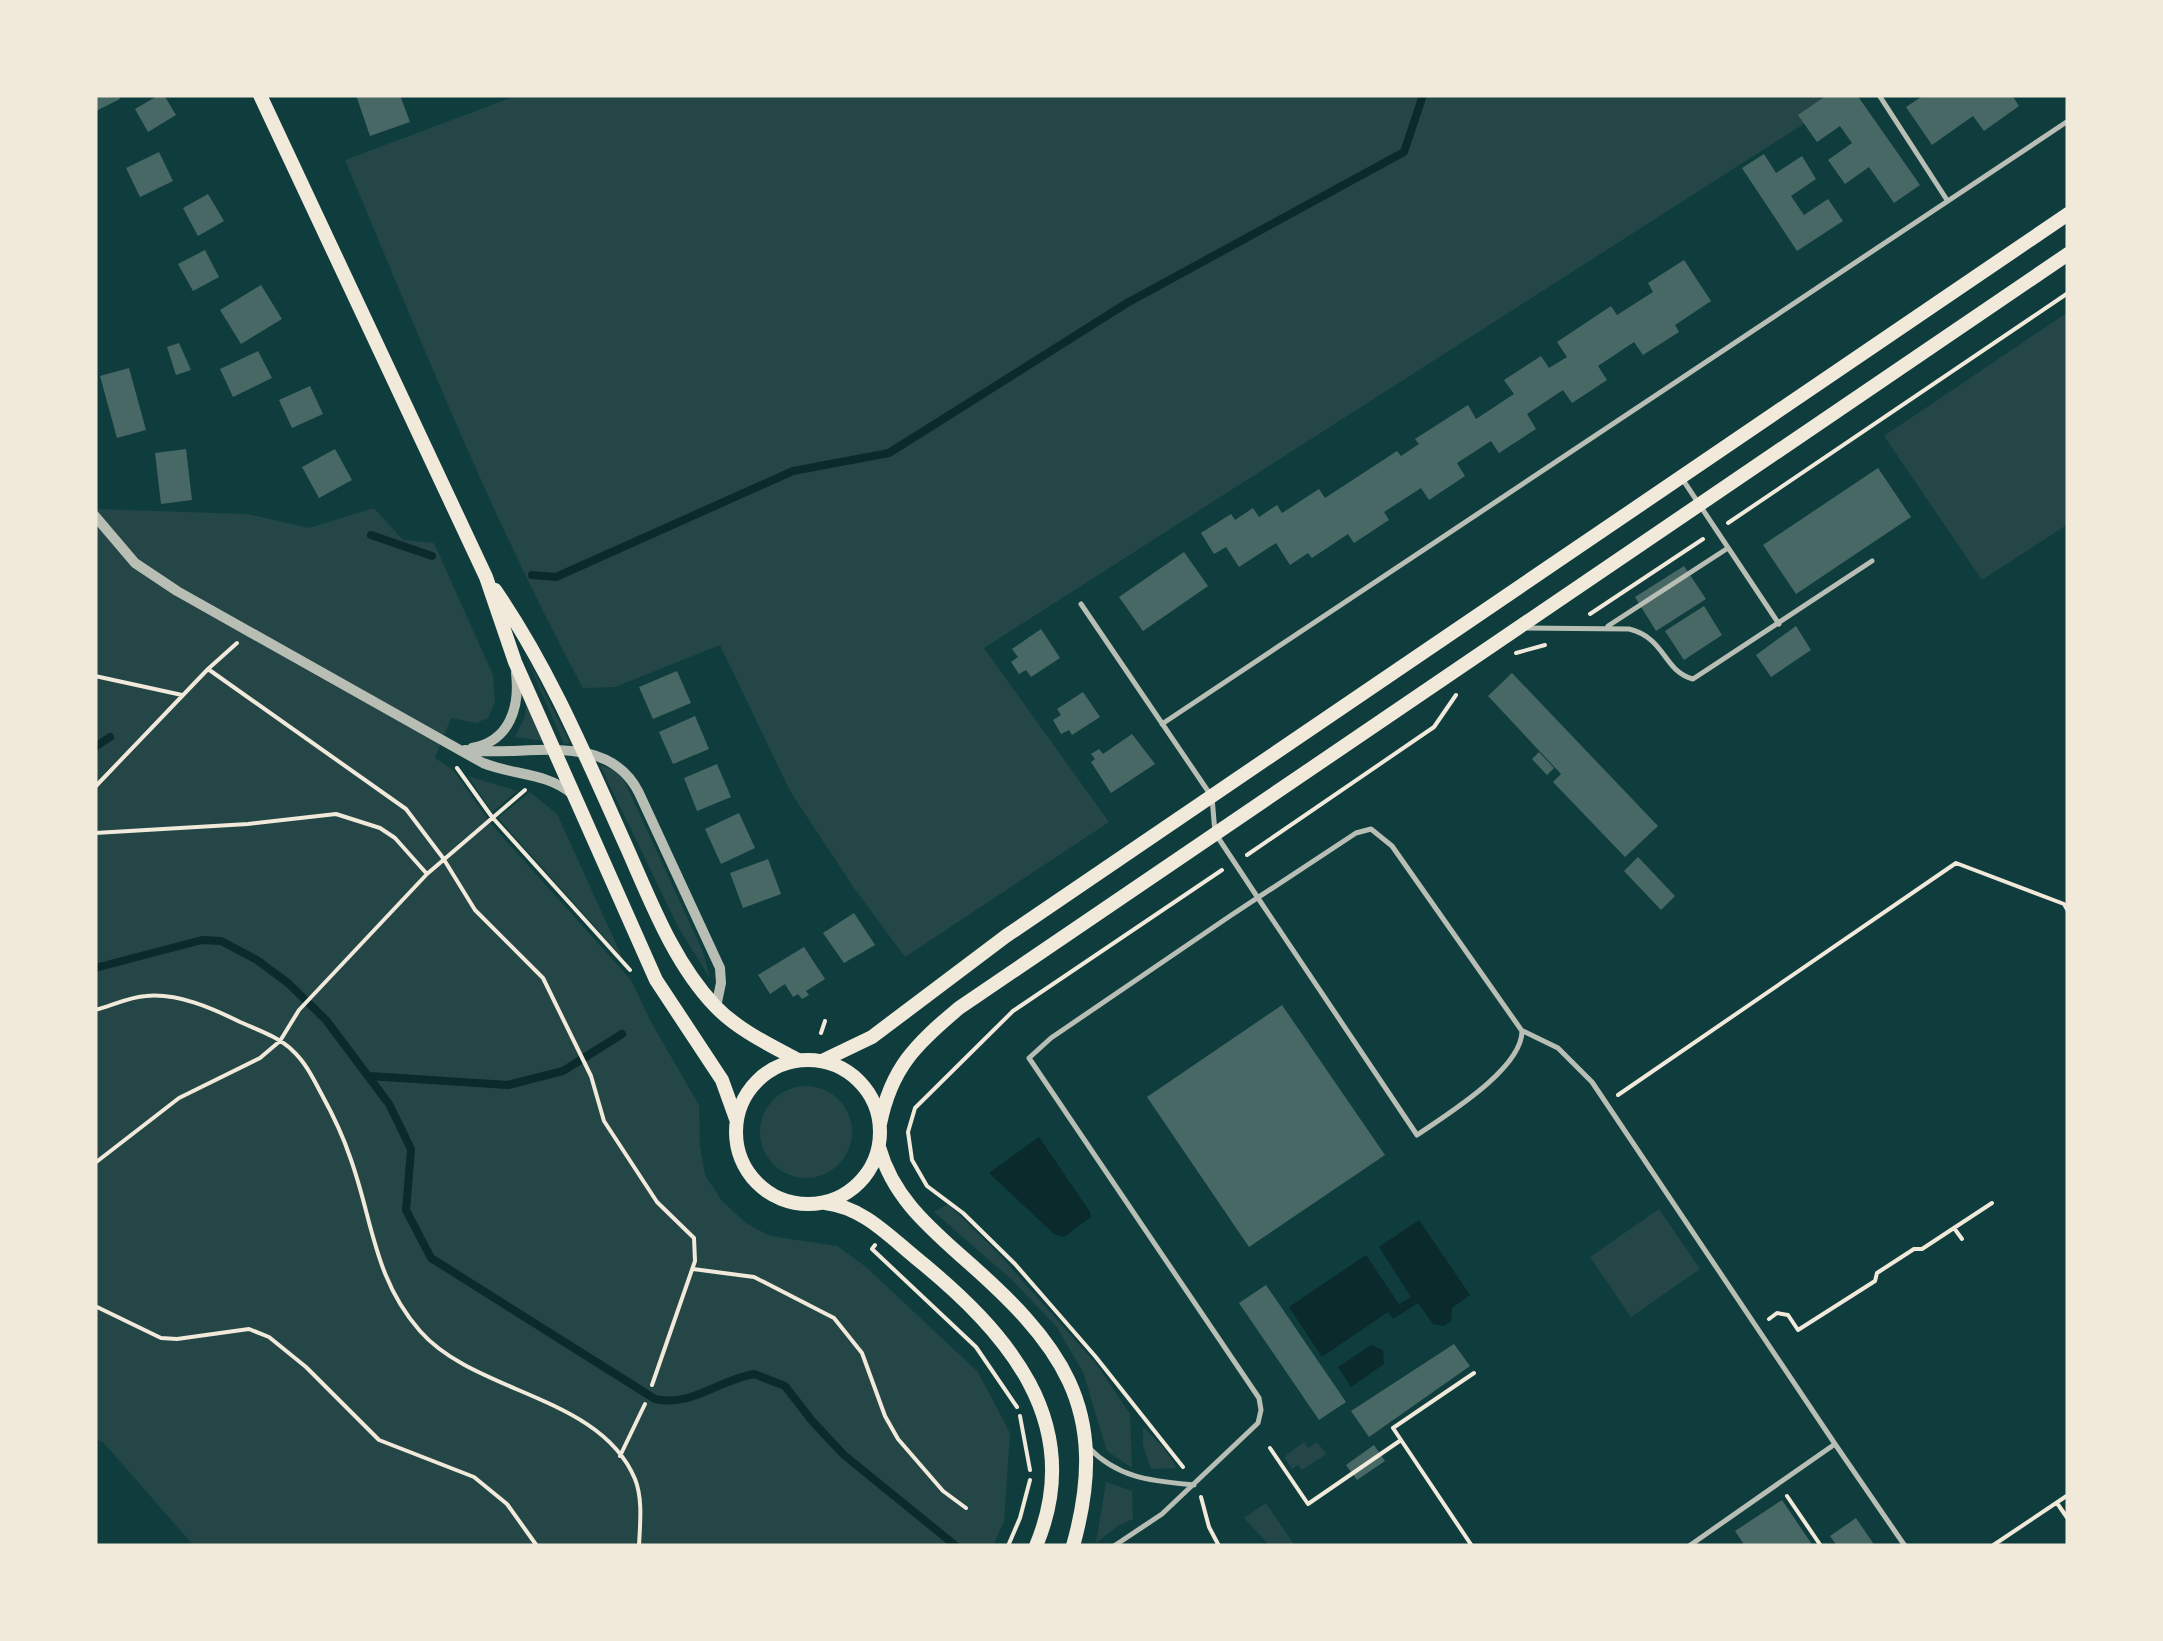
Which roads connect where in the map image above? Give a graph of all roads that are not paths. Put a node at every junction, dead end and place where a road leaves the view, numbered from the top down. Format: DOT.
graph roads {
  1 [pos="260,95"];
  2 [pos="1879,95"];
  3 [pos="2068,120"];
  4 [pos="1947,200"];
  5 [pos="2068,214"];
  6 [pos="2068,254"];
  7 [pos="1682,477"];
  8 [pos="1699,504"];
  9 [pos="95,516"];
  10 [pos="1728,548"];
  11 [pos="1872,562"];
  12 [pos="486,577"];
  13 [pos="1081,604"];
  14 [pos="1779,624"];
  15 [pos="1515,628"];
  16 [pos="1606,628"];
  17 [pos="515,662"];
  18 [pos="1162,724"];
  19 [pos="457,748"];
  20 [pos="556,751"];
  21 [pos="584,753"];
  22 [pos="576,798"];
  23 [pos="1212,798"];
  24 [pos="1215,832"];
  25 [pos="1258,898"];
  26 [pos="716,1008"];
  27 [pos="1522,1031"];
  28 [pos="798,1060"];
  29 [pos="822,1061"];
  30 [pos="736,1119"];
  31 [pos="880,1124"];
  32 [pos="878,1147"];
  33 [pos="824,1203"];
  34 [pos="1085,1444"];
  35 [pos="1835,1444"];
  36 [pos="1194,1484"];
  37 [pos="1036,1546"];
  38 [pos="1073,1546"];
  39 [pos="1114,1546"];
  40 [pos="1688,1546"];
  41 [pos="1905,1546"];
  1 -- 12 [label="main road"];
  2 -- 4 [label="lane"];
  3 -- 4 [label="lane"];
  4 -- 18 [label="lane"];
  5 -- 7 [label="main road"];
  6 -- 8 [label="main road"];
  7 -- 8 [label="lane"];
  7 -- 23 [label="main road"];
  8 -- 10 [label="lane"];
  8 -- 15 [label="main road"];
  9 -- 19 [label="street"];
  10 -- 14 [label="lane"];
  10 -- 16 [label="lane"];
  11 -- 14 [label="lane"];
  12 -- 17 [label="main road"];
  12 -- 21 [label="main road"];
  13 -- 18 [label="lane"];
  14 -- 16 [label="lane"];
  15 -- 16 [label="lane"];
  15 -- 24 [label="main road"];
  17 -- 19 [label="street"];
  17 -- 20 [label="main road"];
  18 -- 23 [label="lane"];
  19 -- 20 [label="street"];
  19 -- 22 [label="street"];
  20 -- 21 [label="street"];
  20 -- 22 [label="main road"];
  21 -- 26 [label="main road"];
  21 -- 26 [label="street"];
  22 -- 30 [label="main road"];
  23 -- 24 [label="lane"];
  23 -- 29 [label="main road"];
  24 -- 25 [label="lane"];
  24 -- 31 [label="main road"];
  25 -- 27 [label="lane"];
  25 -- 27 [label="lane"];
  25 -- 36 [label="lane"];
  26 -- 28 [label="main road"];
  27 -- 35 [label="lane"];
  28 -- 29 [label="main road"];
  28 -- 30 [label="main road"];
  29 -- 31 [label="main road"];
  30 -- 33 [label="main road"];
  31 -- 32 [label="main road"];
  32 -- 33 [label="main road"];
  32 -- 34 [label="main road"];
  33 -- 37 [label="main road"];
  34 -- 36 [label="lane"];
  34 -- 38 [label="main road"];
  35 -- 40 [label="lane"];
  35 -- 41 [label="lane"];
  36 -- 39 [label="lane"];
}
